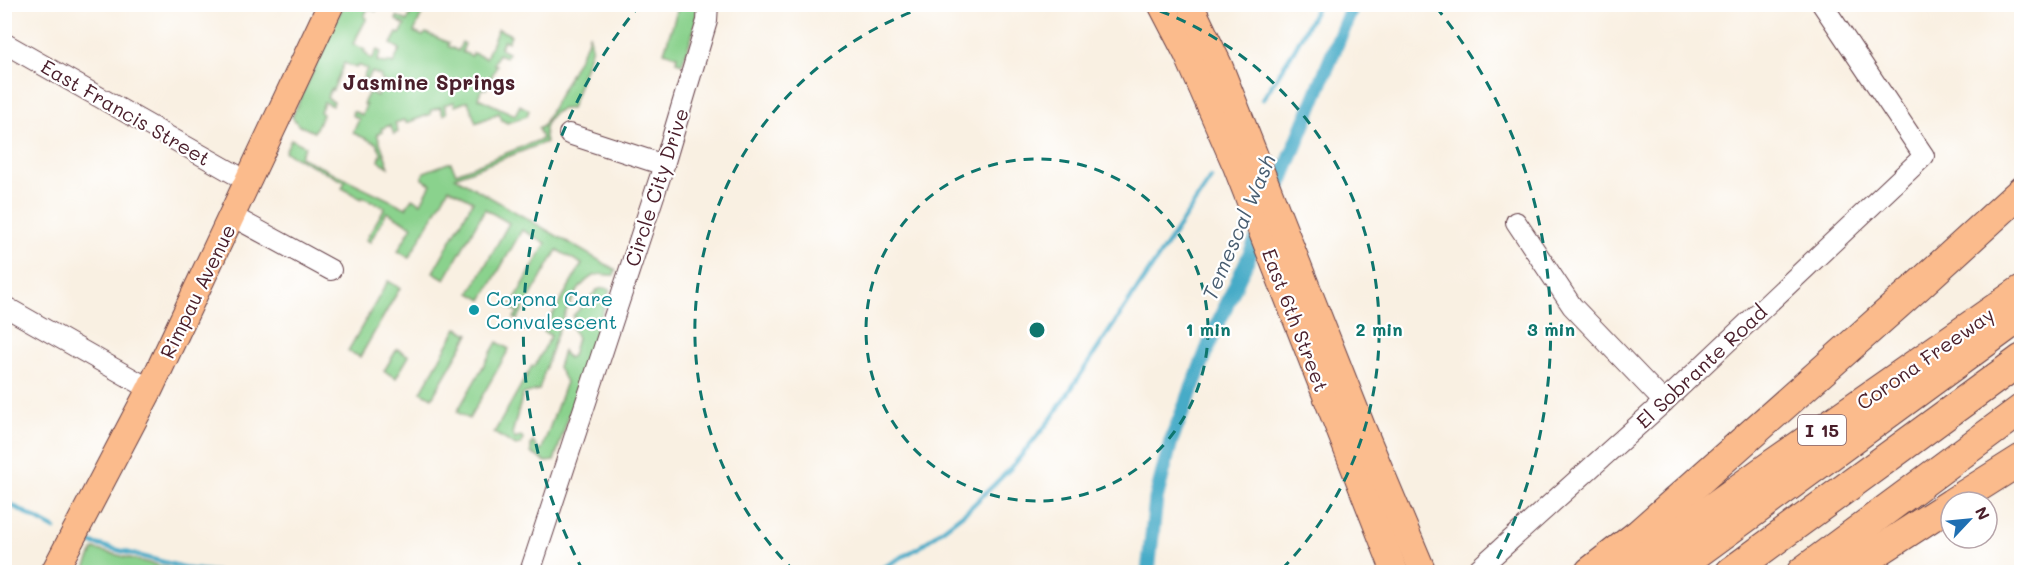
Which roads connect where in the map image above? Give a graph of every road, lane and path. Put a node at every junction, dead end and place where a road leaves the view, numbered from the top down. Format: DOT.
graph roads {
  1 [pos="331,4"];
  2 [pos="708,4"];
  3 [pos="1161,4"];
  4 [pos="1190,4"];
  5 [pos="1822,4"];
  6 [pos="4,43"];
  7 [pos="569,134"];
  8 [pos="664,165"];
  9 [pos="247,181"];
  10 [pos="2022,191"];
  11 [pos="232,216"];
  12 [pos="1516,222"];
  13 [pos="331,270"];
  14 [pos="2022,290"];
  15 [pos="4,306"];
  16 [pos="2020,339"];
  17 [pos="2022,384"];
  18 [pos="150,389"];
  19 [pos="1664,402"];
  20 [pos="2022,409"];
  21 [pos="2022,459"];
  22 [pos="1973,490"];
  23 [pos="1939,512"];
  24 [pos="54,573"];
  25 [pos="530,573"];
  26 [pos="1395,573"];
  27 [pos="1423,573"];
  28 [pos="1475,573"];
  29 [pos="1590,573"];
  30 [pos="1624,573"];
  31 [pos="1671,573"];
  32 [pos="1706,573"];
  33 [pos="1731,573"];
  34 [pos="1765,573"];
  35 [pos="1802,573"];
  36 [pos="1846,573"];
  1 -- 9 [label="main road, Rimpau Avenue"];
  2 -- 8 [label="street, Circle City Drive"];
  3 -- 26 [label="main road, East 6th Street"];
  4 -- 27 [label="main road, East 6th Street"];
  5 -- 19 [label="street, El Sobrante Road"];
  6 -- 9 [label="street, East Francis Street"];
  7 -- 8 [label="street"];
  8 -- 25 [label="street, Circle City Drive"];
  9 -- 11 [label="main road, Rimpau Avenue"];
  10 -- 29 [label="highway"];
  11 -- 13 [label="street"];
  11 -- 18 [label="main road, Rimpau Avenue"];
  12 -- 19 [label="street"];
  14 -- 30 [label="highway, Corona Freeway / I 15"];
  15 -- 18 [label="street"];
  16 -- 31 [label="highway"];
  16 -- 32 [label="highway"];
  16 -- 33 [label="highway"];
  17 -- 34 [label="highway"];
  18 -- 24 [label="main road, Rimpau Avenue"];
  19 -- 28 [label="street, El Sobrante Road"];
  20 -- 35 [label="highway"];
  21 -- 22 [label="highway"];
  23 -- 36 [label="highway"];
}
